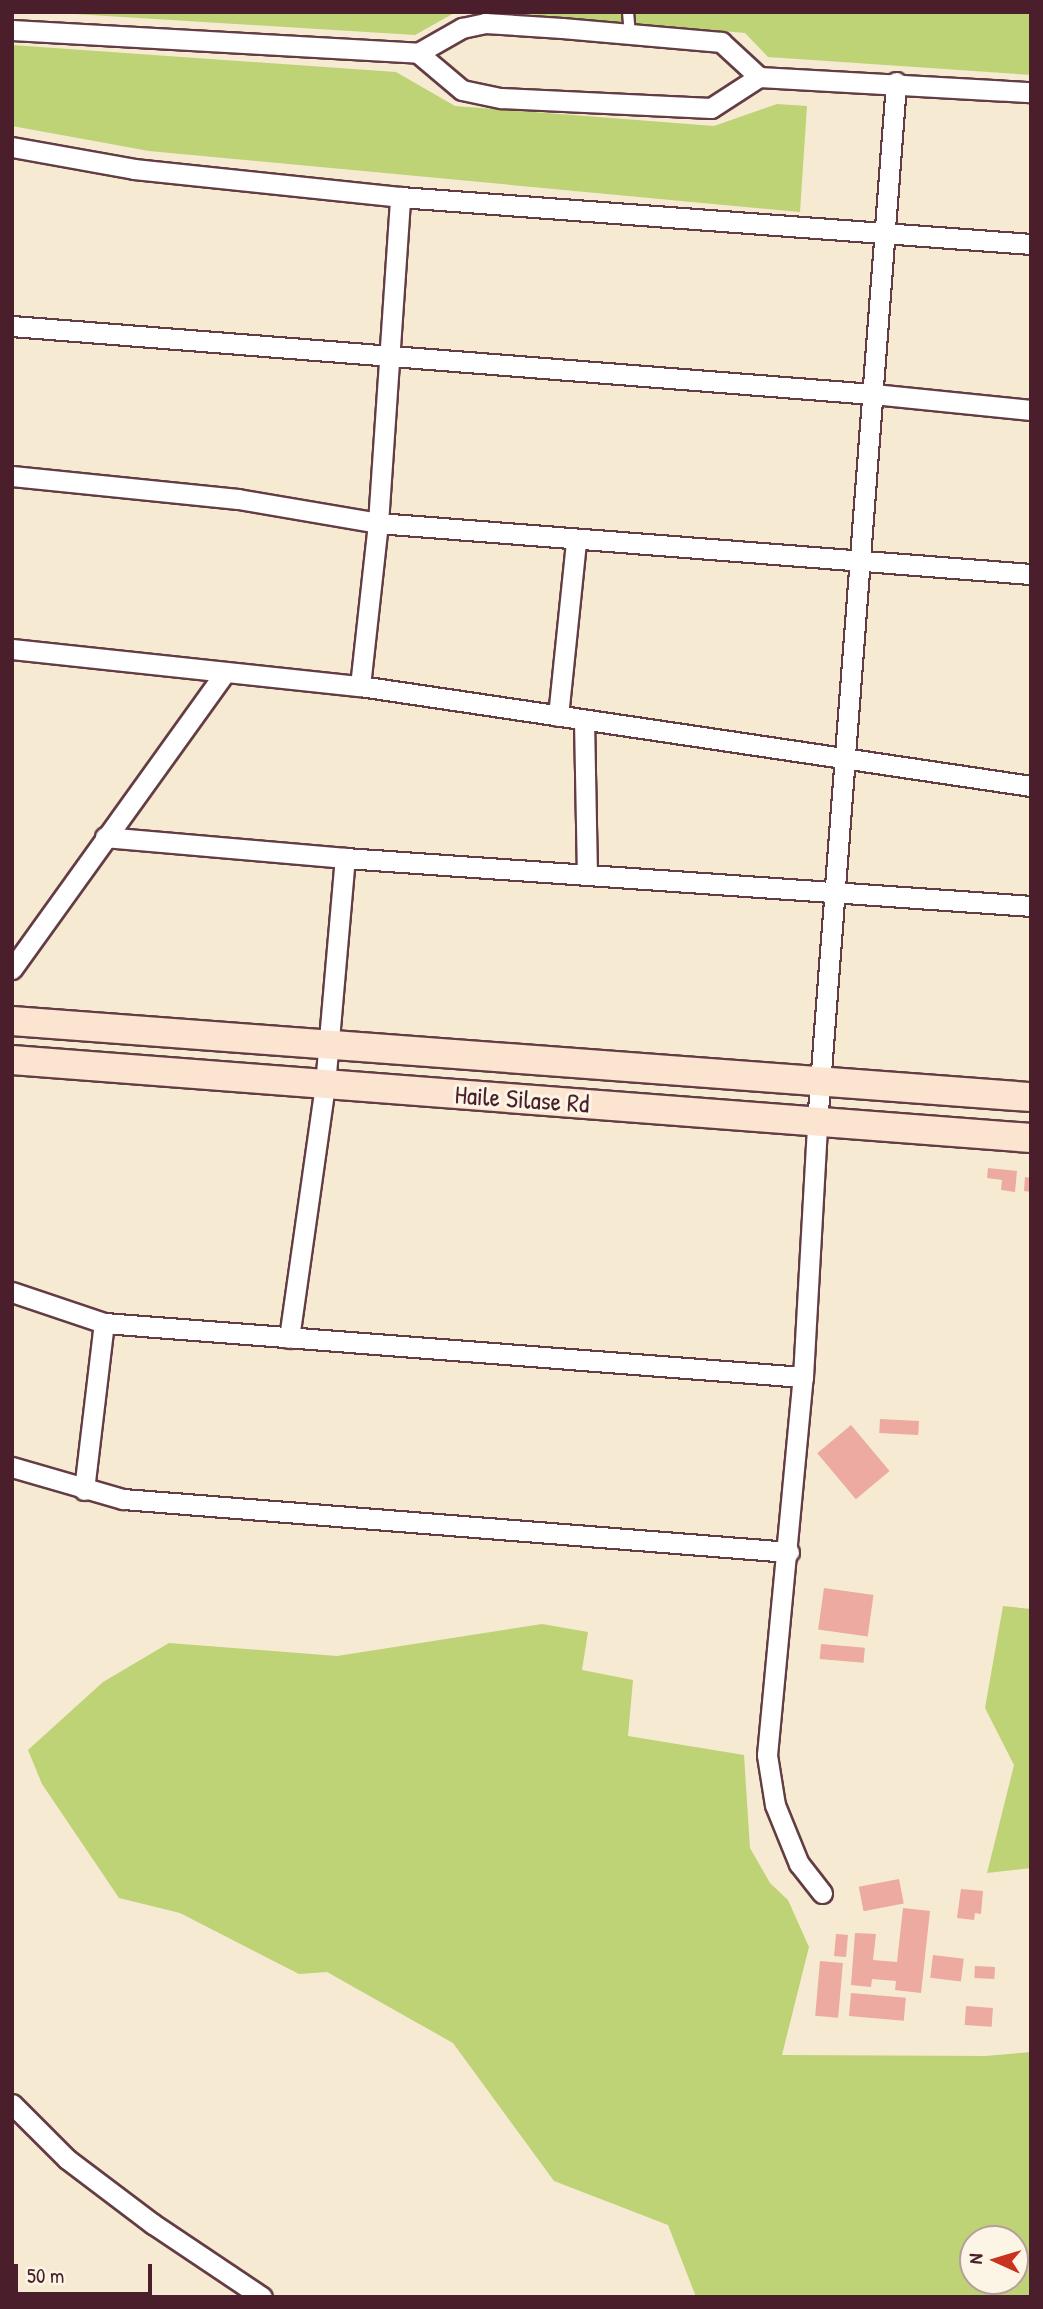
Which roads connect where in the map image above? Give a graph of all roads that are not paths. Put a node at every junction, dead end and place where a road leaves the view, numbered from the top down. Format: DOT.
graph roads {
  1 [pos="563,20"];
  2 [pos="629,20"];
  3 [pos="12,30"];
  4 [pos="418,53"];
  5 [pos="758,78"];
  6 [pos="896,82"];
  7 [pos="1031,92"];
  8 [pos="12,147"];
  9 [pos="400,197"];
  10 [pos="885,231"];
  11 [pos="1031,244"];
  12 [pos="12,326"];
  13 [pos="388,357"];
  14 [pos="873,394"];
  15 [pos="1031,410"];
  16 [pos="12,476"];
  17 [pos="379,523"];
  18 [pos="576,541"];
  19 [pos="860,559"];
  20 [pos="1031,574"];
  21 [pos="12,649"];
  22 [pos="225,673"];
  23 [pos="360,686"];
  24 [pos="558,716"];
  25 [pos="584,720"];
  26 [pos="846,758"];
  27 [pos="1031,786"];
  28 [pos="105,837"];
  29 [pos="345,858"];
  30 [pos="587,873"];
  31 [pos="836,891"];
  32 [pos="1031,906"];
  33 [pos="12,970"];
  34 [pos="12,1021"];
  35 [pos="132,1030"];
  36 [pos="330,1045"];
  37 [pos="12,1060"];
  38 [pos="129,1069"];
  39 [pos="822,1080"];
  40 [pos="325,1085"];
  41 [pos="1031,1097"];
  42 [pos="817,1124"];
  43 [pos="1031,1138"];
  44 [pos="12,1292"];
  45 [pos="104,1322"];
  46 [pos="289,1338"];
  47 [pos="803,1377"];
  48 [pos="12,1467"];
  49 [pos="85,1490"];
  50 [pos="789,1552"];
  51 [pos="822,1893"];
  52 [pos="12,2104"];
  53 [pos="253,2295"];
  1 -- 2 [label="street"];
  1 -- 4 [label="street"];
  2 -- 5 [label="street"];
  3 -- 4 [label="street"];
  4 -- 5 [label="street"];
  5 -- 6 [label="street"];
  6 -- 7 [label="street"];
  6 -- 10 [label="street"];
  8 -- 9 [label="street"];
  9 -- 10 [label="street"];
  9 -- 13 [label="street"];
  10 -- 11 [label="street"];
  10 -- 14 [label="street"];
  12 -- 13 [label="street"];
  13 -- 14 [label="street"];
  13 -- 17 [label="street"];
  14 -- 15 [label="street"];
  14 -- 19 [label="street"];
  16 -- 17 [label="street"];
  17 -- 18 [label="street"];
  17 -- 23 [label="street"];
  18 -- 19 [label="street"];
  18 -- 24 [label="street"];
  19 -- 20 [label="street"];
  19 -- 26 [label="street"];
  21 -- 22 [label="street"];
  22 -- 23 [label="street"];
  22 -- 28 [label="street"];
  23 -- 24 [label="street"];
  24 -- 25 [label="street"];
  25 -- 26 [label="street"];
  25 -- 30 [label="street"];
  26 -- 27 [label="street"];
  26 -- 31 [label="street"];
  28 -- 29 [label="street"];
  28 -- 33 [label="street"];
  29 -- 30 [label="street"];
  29 -- 36 [label="street"];
  30 -- 31 [label="street"];
  31 -- 32 [label="street"];
  31 -- 39 [label="street"];
  34 -- 35 [label="main road, Haile Silase Rd"];
  35 -- 36 [label="main road, Haile Silase Rd"];
  35 -- 38 [label="main road"];
  36 -- 39 [label="main road, Haile Silase Rd"];
  36 -- 40 [label="street"];
  37 -- 38 [label="main road, Haile Silase Rd"];
  38 -- 40 [label="main road, Haile Silase Rd"];
  39 -- 41 [label="main road, Haile Silase Rd"];
  39 -- 42 [label="street"];
  40 -- 42 [label="main road, Haile Silase Rd"];
  40 -- 46 [label="street"];
  42 -- 43 [label="main road, Haile Silase Rd"];
  42 -- 47 [label="street"];
  44 -- 45 [label="street"];
  45 -- 46 [label="street"];
  45 -- 49 [label="street"];
  46 -- 47 [label="street"];
  47 -- 50 [label="street"];
  48 -- 49 [label="street"];
  49 -- 50 [label="street"];
  50 -- 51 [label="street"];
  52 -- 53 [label="street"];
}
